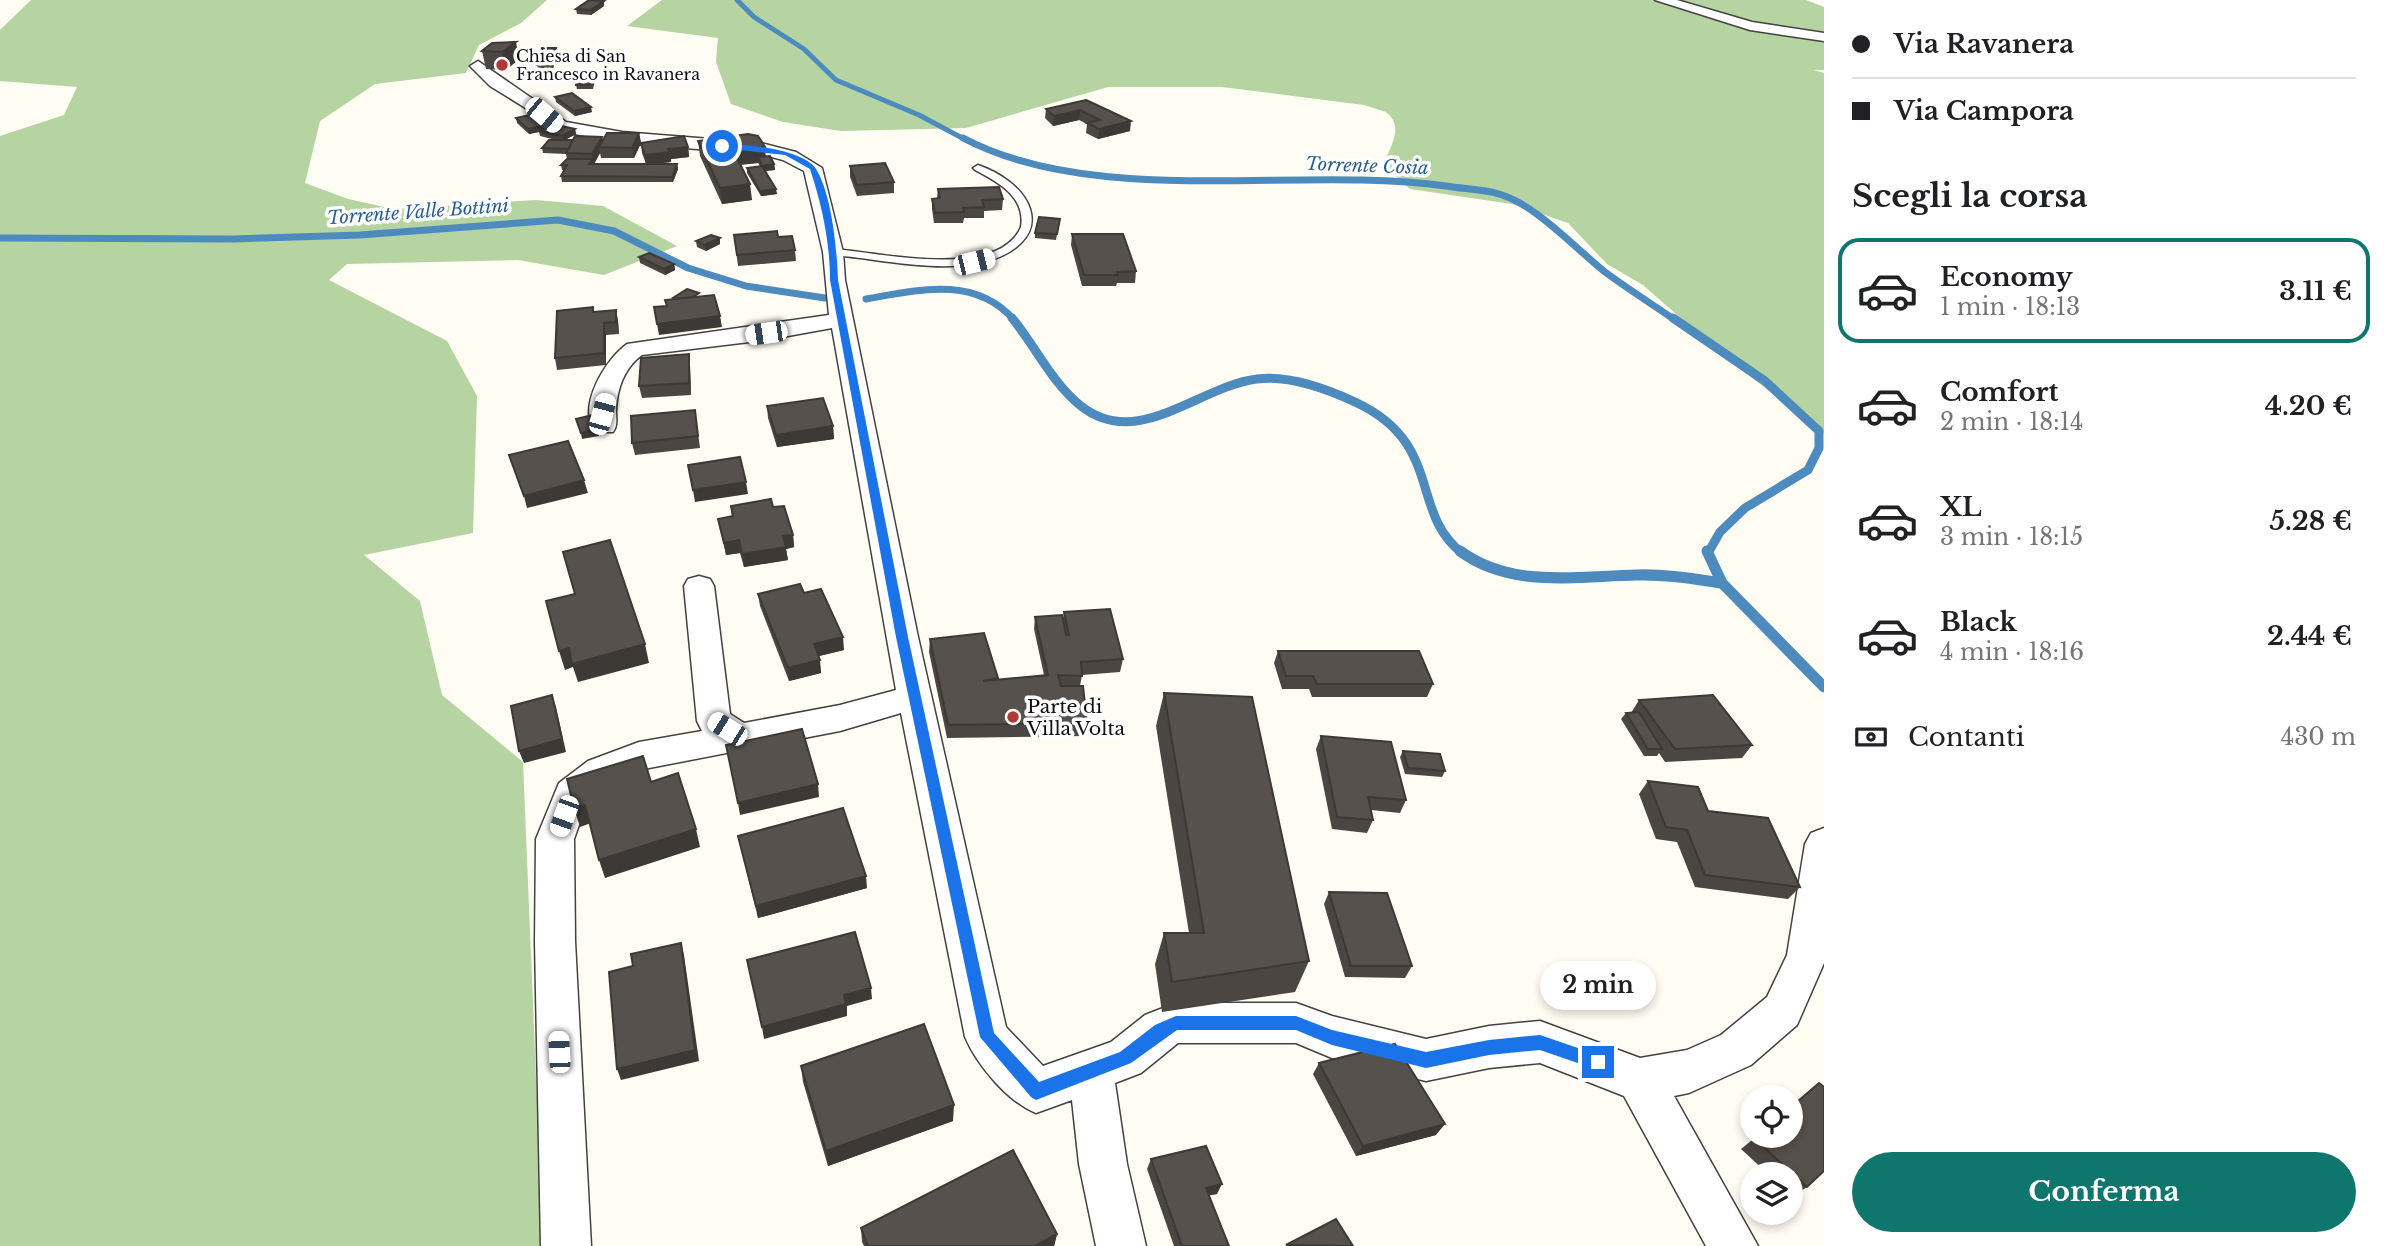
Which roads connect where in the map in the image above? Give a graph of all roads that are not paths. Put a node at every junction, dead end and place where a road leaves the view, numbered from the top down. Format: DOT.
graph roads {
  1 [pos="1662,0"];
  2 [pos="1824,37"];
  3 [pos="478,66"];
  4 [pos="978,168"];
  5 [pos="834,252"];
  6 [pos="839,303"];
  7 [pos="604,427"];
  8 [pos="699,586"];
  9 [pos="915,697"];
  10 [pos="739,737"];
  11 [pos="1824,844"];
  12 [pos="1091,1073"];
  13 [pos="1640,1080"];
  14 [pos="566,1246"];
  15 [pos="1121,1246"];
  16 [pos="1733,1246"];
  1 -- 2 [label="street"];
  3 -- 5 [label="street"];
  4 -- 5 [label="lane"];
  5 -- 6 [label="street"];
  6 -- 7 [label="street"];
  6 -- 9 [label="street"];
  8 -- 10 [label="street"];
  9 -- 10 [label="street"];
  9 -- 12 [label="street"];
  10 -- 14 [label="street"];
  11 -- 13 [label="street"];
  12 -- 13 [label="street"];
  12 -- 15 [label="street"];
  13 -- 16 [label="street"];
}
